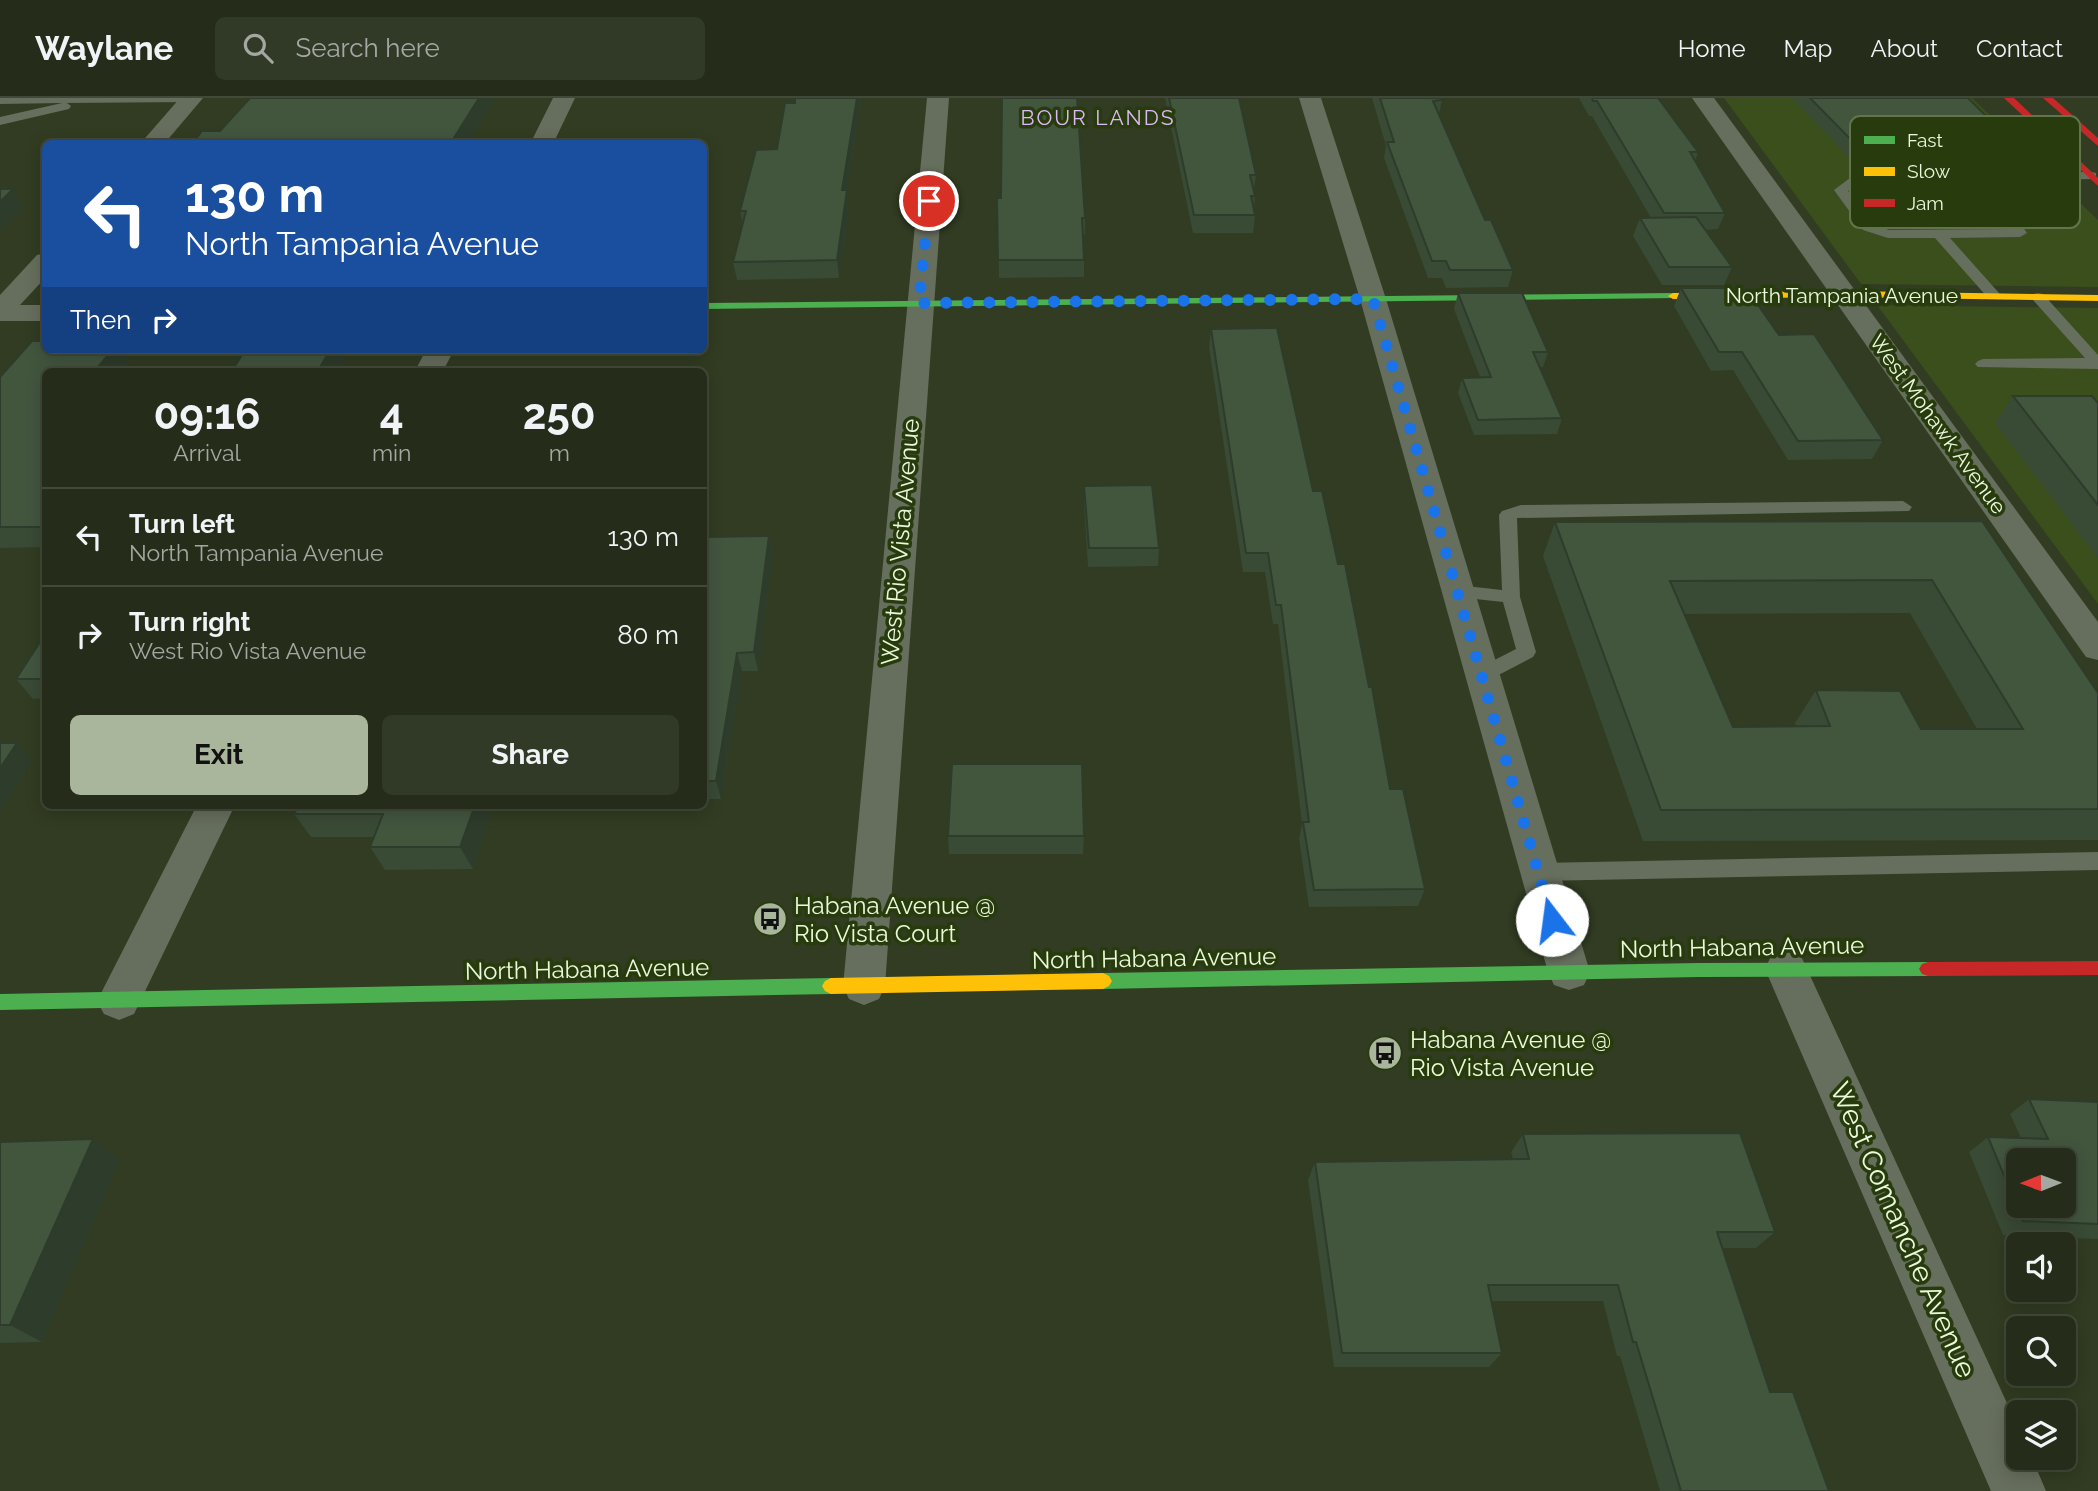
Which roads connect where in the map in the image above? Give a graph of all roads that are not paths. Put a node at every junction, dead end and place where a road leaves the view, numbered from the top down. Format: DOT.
graph roads {
  1 [pos="192,98"];
  2 [pos="564,98"];
  3 [pos="938,98"];
  4 [pos="1310,98"];
  5 [pos="1703,98"];
  6 [pos="2009,98"];
  7 [pos="2048,98"];
  8 [pos="87,99"];
  9 [pos="0,100"];
  10 [pos="2028,116"];
  11 [pos="2068,116"];
  12 [pos="0,121"];
  13 [pos="2080,127"];
  14 [pos="155,140"];
  15 [pos="543,140"];
  16 [pos="2098,143"];
  17 [pos="2080,166"];
  18 [pos="2094,179"];
  19 [pos="1850,182"];
  20 [pos="1850,202"];
  21 [pos="1871,228"];
  22 [pos="2016,228"];
  23 [pos="1940,235"];
  24 [pos="42,265"];
  25 [pos="1845,294"];
  26 [pos="1994,296"];
  27 [pos="2038,297"];
  28 [pos="2098,298"];
  29 [pos="1373,299"];
  30 [pos="919,303"];
  31 [pos="707,306"];
  32 [pos="0,312"];
  33 [pos="42,313"];
  34 [pos="1983,364"];
  35 [pos="2097,364"];
  36 [pos="1903,507"];
  37 [pos="1457,591"];
  38 [pos="1511,597"];
  39 [pos="2098,648"];
  40 [pos="1482,675"];
  41 [pos="214,809"];
  42 [pos="2098,861"];
  43 [pos="1539,872"];
  44 [pos="2098,968"];
  45 [pos="1786,969"];
  46 [pos="1569,972"];
  47 [pos="864,986"];
  48 [pos="119,1001"];
  49 [pos="0,1002"];
  50 [pos="2019,1491"];
  1 -- 8 [label="lane"];
  1 -- 14 [label="street"];
  2 -- 15 [label="street"];
  3 -- 30 [label="street, West Rio Vista Avenue"];
  4 -- 29 [label="street"];
  5 -- 25 [label="street, West Mohawk Avenue"];
  6 -- 10 [label="street"];
  7 -- 11 [label="street"];
  8 -- 9 [label="lane"];
  8 -- 12 [label="lane"];
  13 -- 16 [label="street"];
  17 -- 18 [label="street"];
  19 -- 20 [label="lane"];
  21 -- 23 [label="lane"];
  22 -- 23 [label="lane"];
  23 -- 26 [label="lane"];
  24 -- 32 [label="street"];
  25 -- 26 [label="street, North Tampania Avenue"];
  25 -- 29 [label="street, North Tampania Avenue"];
  25 -- 39 [label="street, West Mohawk Avenue"];
  26 -- 27 [label="street, North Tampania Avenue"];
  27 -- 28 [label="street, North Tampania Avenue"];
  27 -- 35 [label="lane"];
  29 -- 30 [label="street, North Tampania Avenue"];
  29 -- 37 [label="street"];
  30 -- 31 [label="street, North Tampania Avenue"];
  30 -- 47 [label="street, West Rio Vista Avenue"];
  32 -- 33 [label="street"];
  34 -- 35 [label="lane"];
  36 -- 38 [label="lane"];
  37 -- 38 [label="lane"];
  37 -- 40 [label="street"];
  38 -- 40 [label="lane"];
  40 -- 43 [label="street"];
  41 -- 48 [label="street"];
  42 -- 43 [label="lane"];
  43 -- 46 [label="street"];
  44 -- 45 [label="street, North Habana Avenue"];
  45 -- 46 [label="street, North Habana Avenue"];
  45 -- 50 [label="street, West Comanche Avenue"];
  46 -- 47 [label="street, North Habana Avenue"];
  47 -- 48 [label="street, North Habana Avenue"];
  48 -- 49 [label="street, North Habana Avenue"];
}
